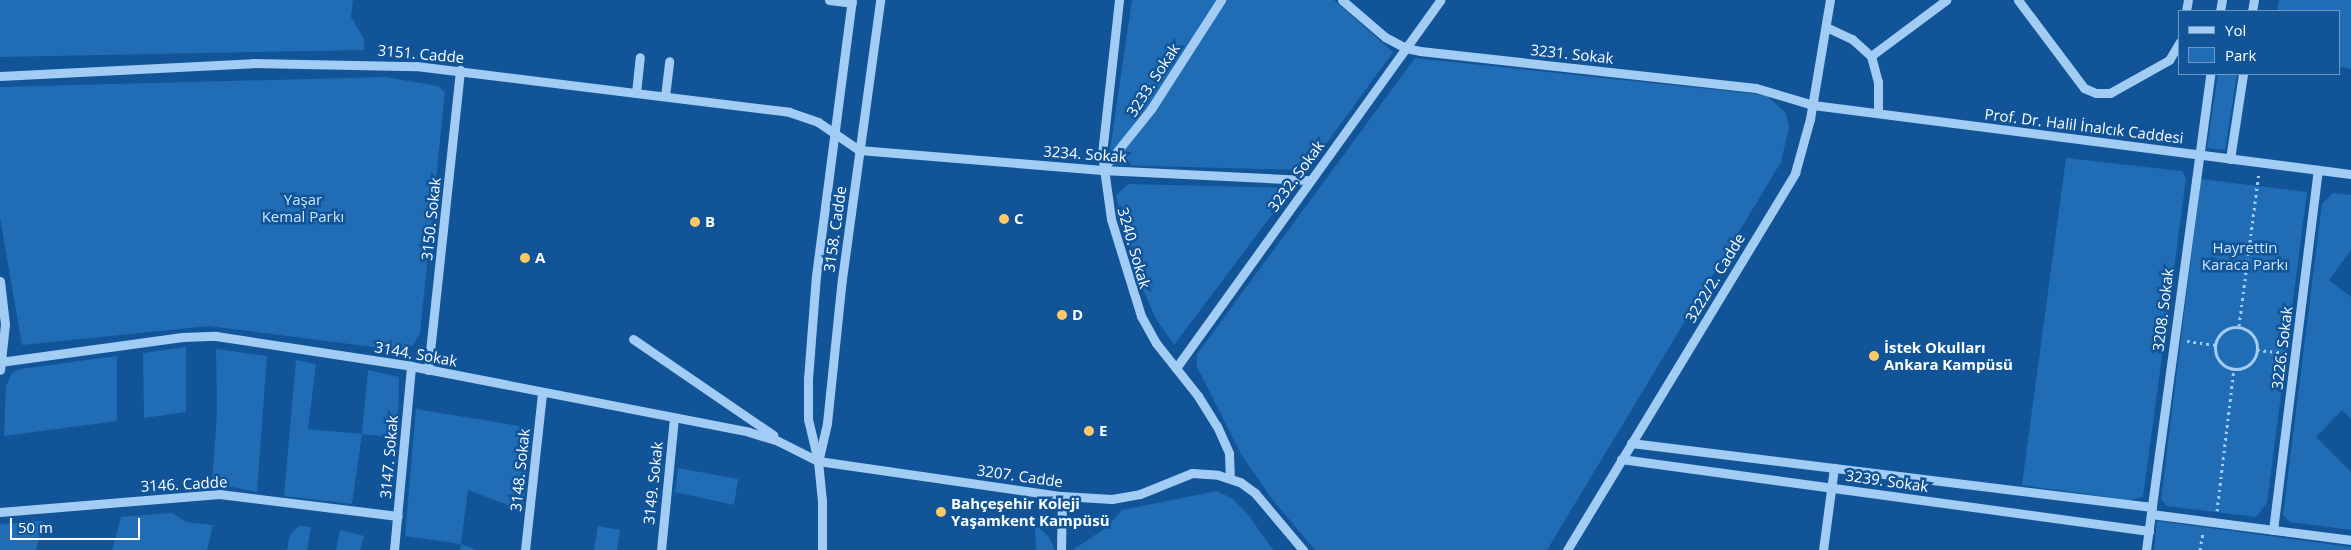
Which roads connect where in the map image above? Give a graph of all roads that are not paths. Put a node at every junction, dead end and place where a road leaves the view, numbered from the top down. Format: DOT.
graph roads {
  1 [pos="829,0"];
  2 [pos="880,0"];
  3 [pos="1119,0"];
  4 [pos="1220,0"];
  5 [pos="1342,0"];
  6 [pos="1440,0"];
  7 [pos="1830,0"];
  8 [pos="1946,0"];
  9 [pos="2018,0"];
  10 [pos="852,2"];
  11 [pos="1826,27"];
  12 [pos="2178,45"];
  13 [pos="1406,48"];
  14 [pos="1871,56"];
  15 [pos="640,57"];
  16 [pos="669,61"];
  17 [pos="460,70"];
  18 [pos="2210,75"];
  19 [pos="2243,75"];
  20 [pos="0,76"];
  21 [pos="636,93"];
  22 [pos="665,96"];
  23 [pos="1813,105"];
  24 [pos="1878,114"];
  25 [pos="834,133"];
  26 [pos="859,150"];
  27 [pos="2198,155"];
  28 [pos="2230,159"];
  29 [pos="1102,170"];
  30 [pos="2318,170"];
  31 [pos="2351,174"];
  32 [pos="1310,180"];
  33 [pos="0,281"];
  34 [pos="1,295"];
  35 [pos="633,339"];
  36 [pos="0,364"];
  37 [pos="411,366"];
  38 [pos="1176,368"];
  39 [pos="428,370"];
  40 [pos="542,393"];
  41 [pos="674,418"];
  42 [pos="1631,443"];
  43 [pos="788,445"];
  44 [pos="1621,460"];
  45 [pos="818,461"];
  46 [pos="1834,468"];
  47 [pos="1230,478"];
  48 [pos="1830,488"];
  49 [pos="1062,496"];
  50 [pos="2151,510"];
  51 [pos="0,512"];
  52 [pos="398,516"];
  53 [pos="2272,530"];
  54 [pos="2148,531"];
  55 [pos="2351,540"];
  56 [pos="394,550"];
  57 [pos="525,550"];
  58 [pos="660,550"];
  59 [pos="822,550"];
  60 [pos="1061,550"];
  61 [pos="1302,550"];
  62 [pos="1567,550"];
  63 [pos="1823,550"];
  64 [pos="2146,550"];
  1 -- 10 [label="street"];
  2 -- 26 [label="street, 3158. Cadde"];
  3 -- 29 [label="street, 3240. Sokak"];
  4 -- 29 [label="street, 3233. Sokak"];
  5 -- 13 [label="street, 3231. Sokak"];
  6 -- 13 [label="street, 3232. Sokak"];
  7 -- 11 [label="street, 3222/2. Cadde"];
  8 -- 14 [label="street"];
  9 -- 12 [label="street"];
  10 -- 25 [label="street, 3158. Cadde"];
  11 -- 14 [label="street"];
  11 -- 23 [label="street, 3222/2. Cadde"];
  13 -- 23 [label="street, 3231. Sokak"];
  13 -- 32 [label="street, 3232. Sokak"];
  14 -- 24 [label="street"];
  15 -- 21 [label="street"];
  16 -- 22 [label="street"];
  17 -- 20 [label="street, 3151. Cadde"];
  17 -- 21 [label="street, 3151. Cadde"];
  17 -- 39 [label="street, 3150. Sokak"];
  18 -- 27 [label="street, 3208. Sokak"];
  19 -- 28 [label="street"];
  21 -- 22 [label="street, 3151. Cadde"];
  22 -- 25 [label="street, 3151. Cadde"];
  23 -- 24 [label="street, Prof. Dr. Halil İnalcık Caddesi"];
  23 -- 42 [label="street, 3222/2. Cadde"];
  24 -- 27 [label="street, Prof. Dr. Halil İnalcık Caddesi"];
  25 -- 26 [label="street, 3151. Cadde"];
  25 -- 45 [label="street, 3158. Cadde"];
  26 -- 29 [label="street, 3234. Sokak"];
  26 -- 45 [label="street, 3158. Cadde"];
  27 -- 28 [label="street, Prof. Dr. Halil İnalcık Caddesi"];
  27 -- 50 [label="street, 3208. Sokak"];
  28 -- 30 [label="street, Prof. Dr. Halil İnalcık Caddesi"];
  29 -- 32 [label="street, 3234. Sokak"];
  29 -- 38 [label="street, 3240. Sokak"];
  30 -- 31 [label="street, Prof. Dr. Halil İnalcık Caddesi"];
  30 -- 53 [label="street, 3226. Sokak"];
  32 -- 38 [label="street, 3232. Sokak"];
  33 -- 34 [label="street"];
  34 -- 36 [label="street"];
  35 -- 43 [label="street"];
  36 -- 37 [label="street, 3144. Sokak"];
  37 -- 39 [label="street, 3144. Sokak"];
  37 -- 52 [label="street, 3147. Sokak"];
  38 -- 47 [label="street, 3240. Sokak"];
  39 -- 40 [label="street, 3144. Sokak"];
  40 -- 41 [label="street, 3144. Sokak"];
  40 -- 57 [label="street, 3148. Sokak"];
  41 -- 43 [label="street, 3144. Sokak"];
  41 -- 58 [label="street, 3149. Sokak"];
  42 -- 44 [label="street, 3222/2. Cadde"];
  42 -- 46 [label="street, 3239. Sokak"];
  43 -- 45 [label="street, 3144. Sokak"];
  44 -- 48 [label="street, 3239. Sokak"];
  44 -- 62 [label="street, 3222/2. Cadde"];
  45 -- 49 [label="street, 3207. Cadde"];
  45 -- 59 [label="street, 3158. Cadde"];
  46 -- 48 [label="street"];
  46 -- 50 [label="street, 3239. Sokak"];
  47 -- 49 [label="street, 3207. Cadde"];
  47 -- 61 [label="street, 3207. Cadde"];
  48 -- 54 [label="street, 3239. Sokak"];
  48 -- 63 [label="street"];
  49 -- 60 [label="street"];
  50 -- 53 [label="street, 3239. Sokak"];
  50 -- 54 [label="street, 3208. Sokak"];
  51 -- 52 [label="street, 3146. Cadde"];
  52 -- 56 [label="street, 3147. Sokak"];
  53 -- 55 [label="street, 3239. Sokak"];
  54 -- 64 [label="street, 3208. Sokak"];
}
